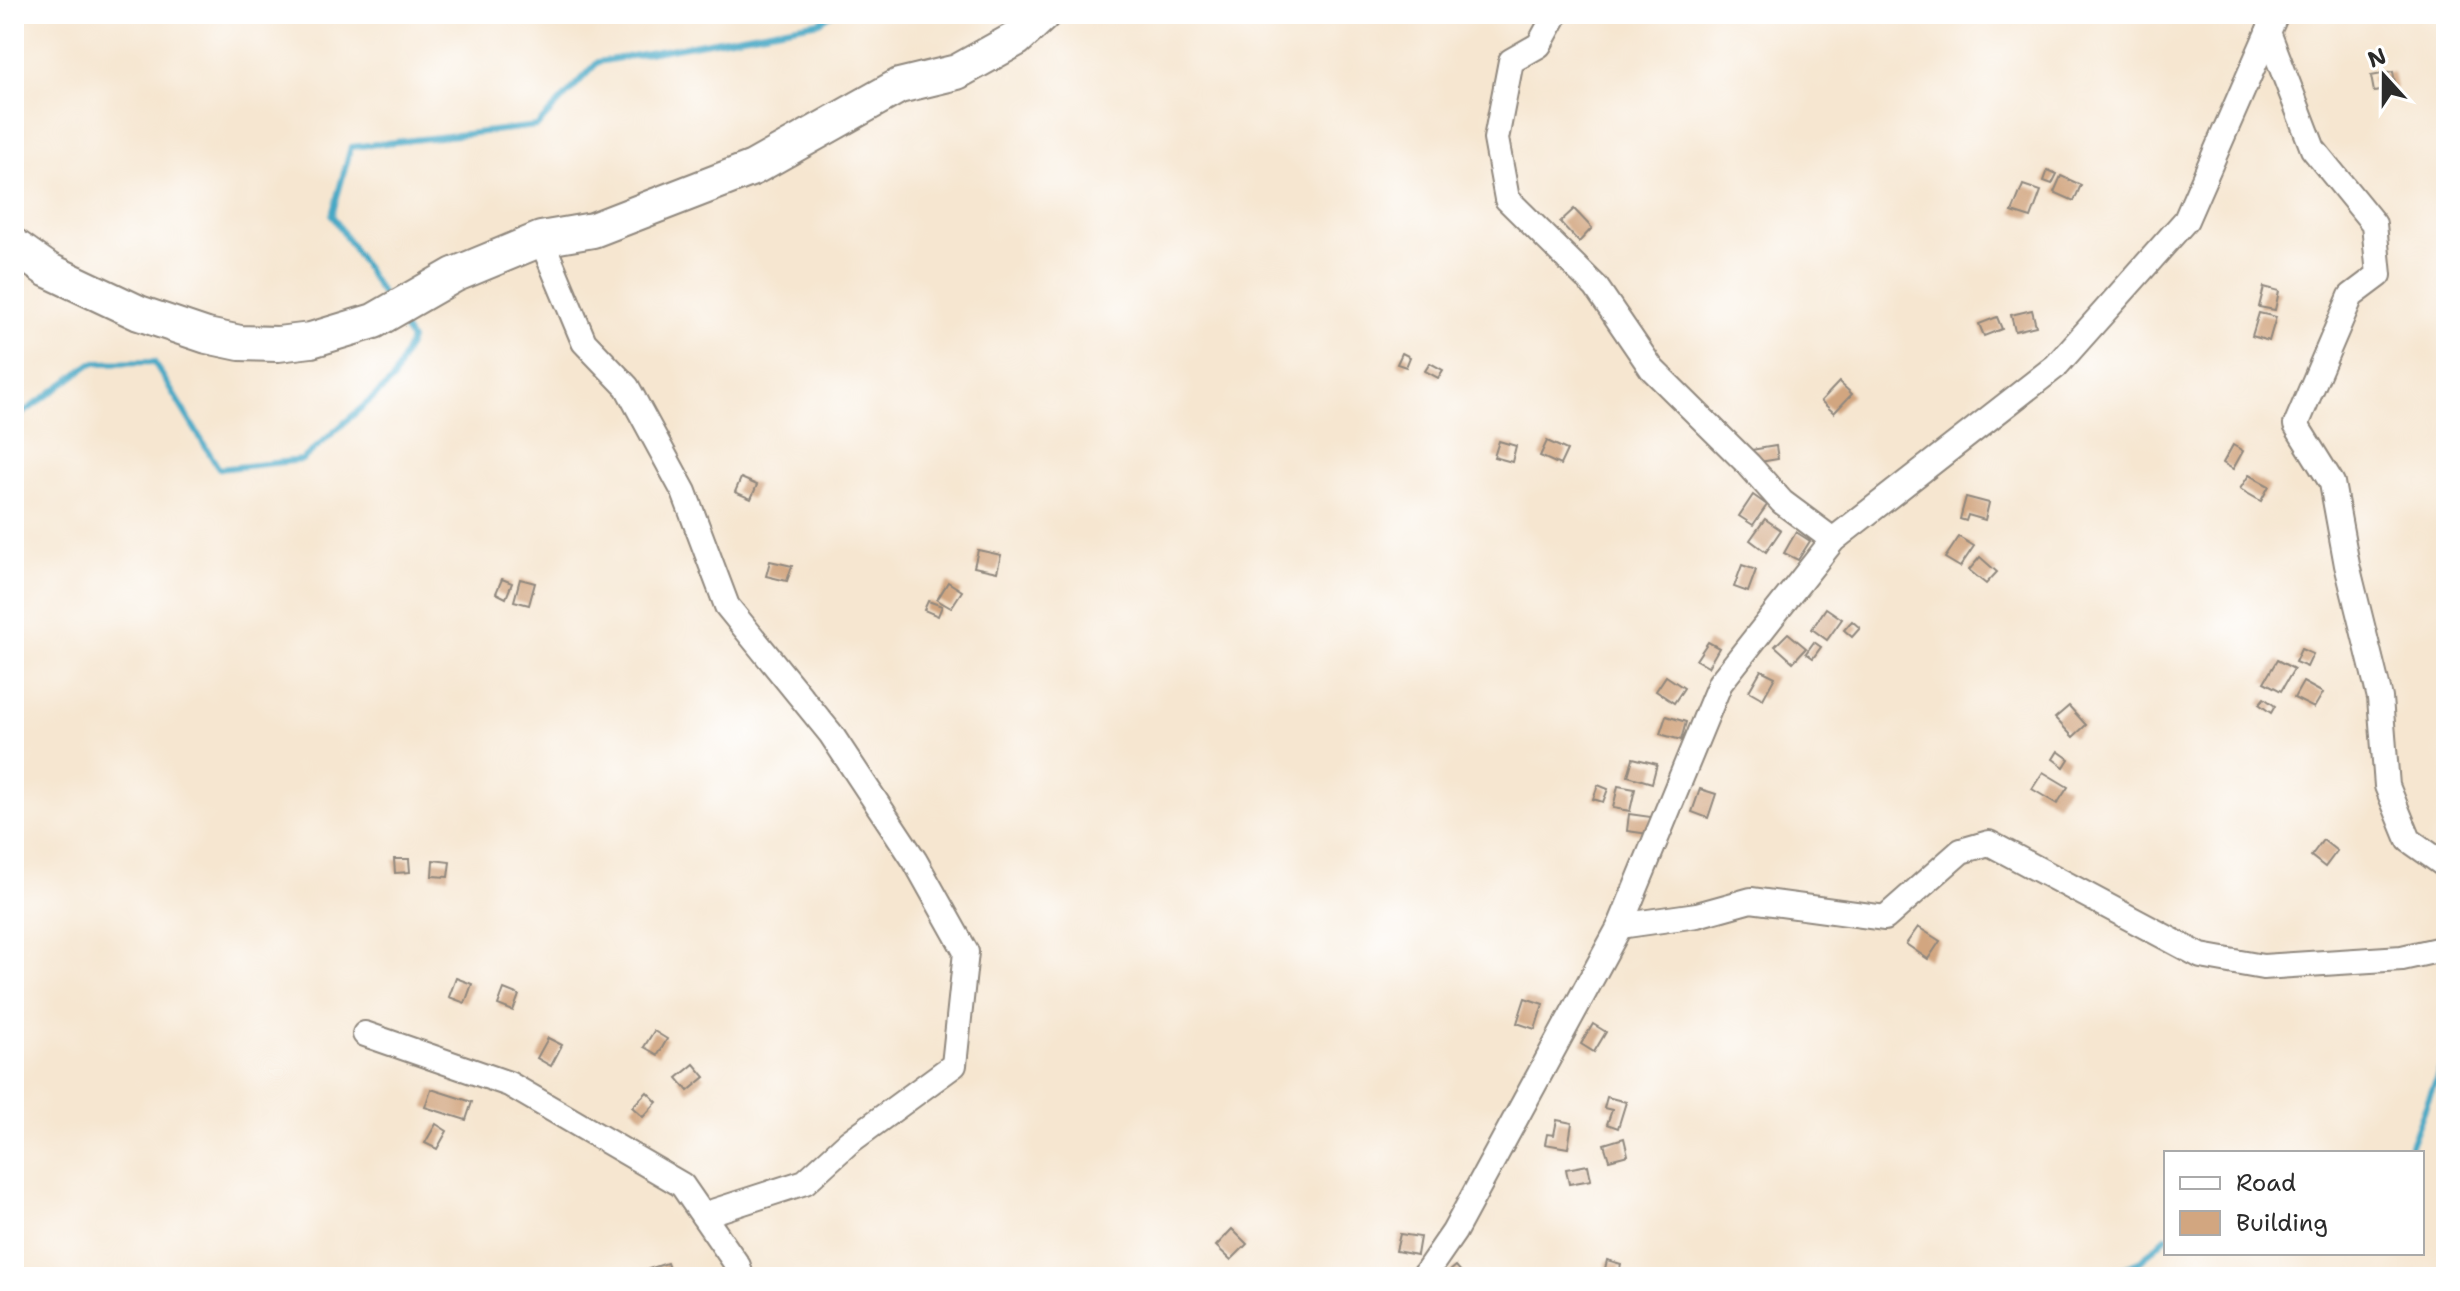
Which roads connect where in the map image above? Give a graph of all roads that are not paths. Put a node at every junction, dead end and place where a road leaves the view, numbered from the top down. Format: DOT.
graph roads {
  1 [pos="1043,14"];
  2 [pos="1556,14"];
  3 [pos="2272,23"];
  4 [pos="541,239"];
  5 [pos="14,246"];
  6 [pos="1833,540"];
  7 [pos="2446,866"];
  8 [pos="1620,926"];
  9 [pos="2446,948"];
  10 [pos="365,1034"];
  11 [pos="703,1215"];
  12 [pos="741,1277"];
  13 [pos="1423,1277"];
  1 -- 4 [label="main road"];
  2 -- 6 [label="street"];
  3 -- 6 [label="street"];
  3 -- 7 [label="street"];
  4 -- 5 [label="main road"];
  4 -- 11 [label="street"];
  6 -- 8 [label="street"];
  8 -- 9 [label="street"];
  8 -- 13 [label="street"];
  10 -- 11 [label="street"];
  11 -- 12 [label="street"];
}
